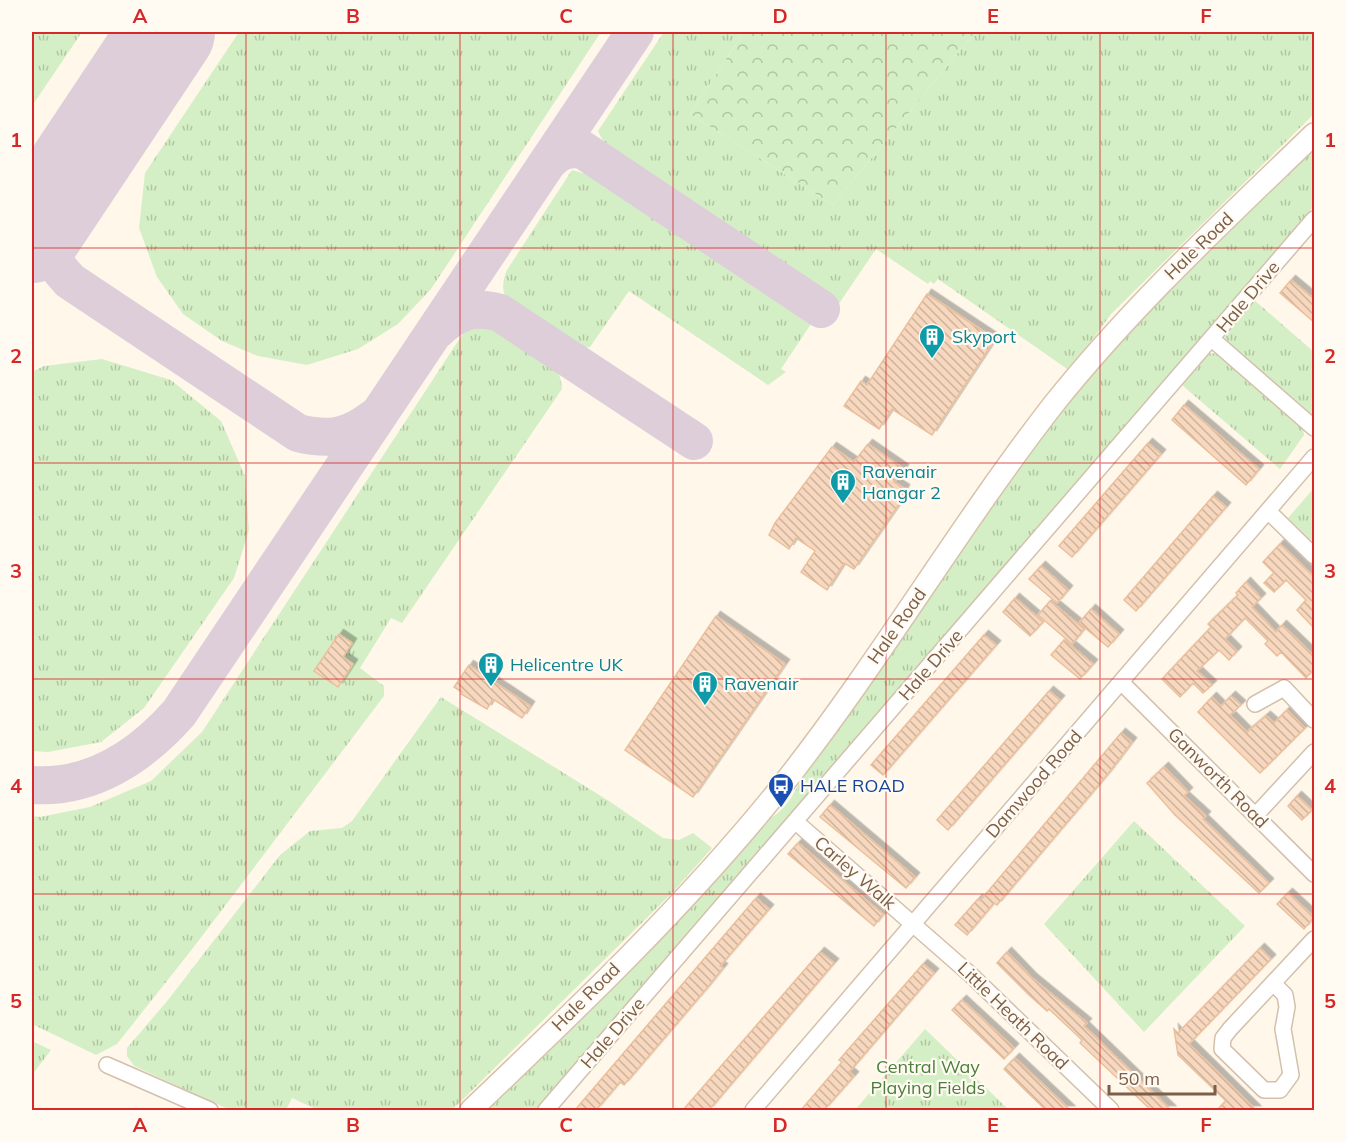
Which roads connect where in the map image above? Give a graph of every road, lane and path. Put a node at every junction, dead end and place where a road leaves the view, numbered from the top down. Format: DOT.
graph roads {
  1 [pos="1314,134"];
  2 [pos="1314,219"];
  3 [pos="1212,339"];
  4 [pos="1314,428"];
  5 [pos="1314,457"];
  6 [pos="1268,511"];
  7 [pos="1314,556"];
  8 [pos="1121,682"];
  9 [pos="1255,704"];
  10 [pos="1314,720"];
  11 [pos="1314,752"];
  12 [pos="1255,816"];
  13 [pos="796,822"];
  14 [pos="1314,874"];
  15 [pos="913,923"];
  16 [pos="1314,939"];
  17 [pos="1273,983"];
  18 [pos="107,1065"];
  19 [pos="210,1110"];
  20 [pos="471,1110"];
  21 [pos="546,1110"];
  22 [pos="753,1110"];
  23 [pos="1111,1110"];
  1 -- 20 [label="street, Hale Road"];
  2 -- 3 [label="street, Hale Drive"];
  3 -- 4 [label="street"];
  3 -- 13 [label="street, Hale Drive"];
  5 -- 6 [label="street, Damwood Road"];
  6 -- 7 [label="street"];
  6 -- 8 [label="street, Damwood Road"];
  8 -- 12 [label="street, Ganworth Road"];
  8 -- 15 [label="street, Damwood Road"];
  9 -- 10 [label="street"];
  11 -- 12 [label="street"];
  12 -- 14 [label="street, Ganworth Road"];
  13 -- 15 [label="street, Carley Walk"];
  13 -- 21 [label="street, Hale Drive"];
  15 -- 22 [label="street, Damwood Road"];
  15 -- 23 [label="street, Little Heath Road"];
  16 -- 17 [label="street"];
  17 -- 17 [label="street"];
  18 -- 19 [label="street"];
}
